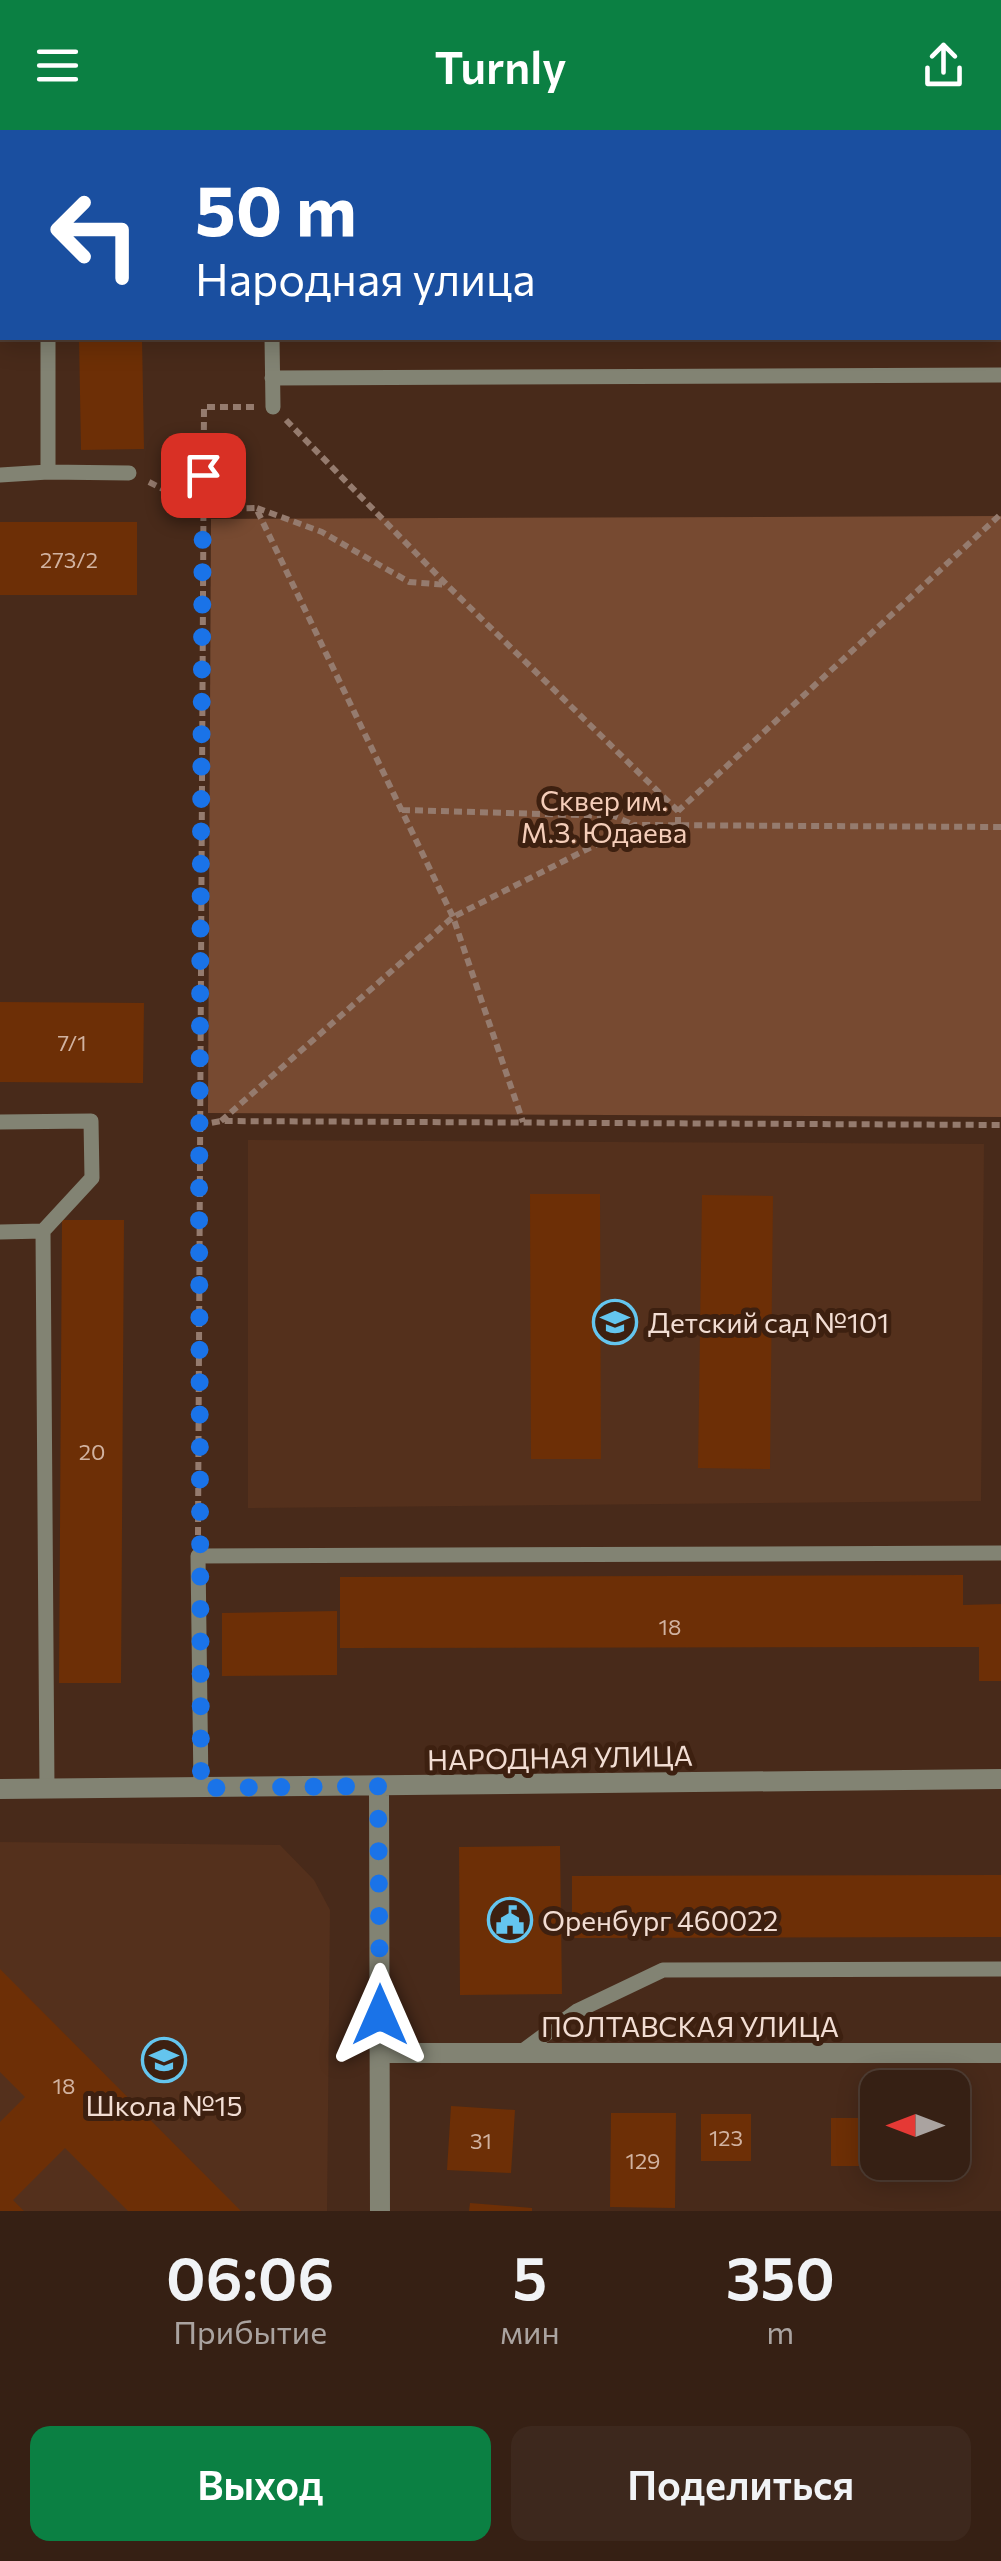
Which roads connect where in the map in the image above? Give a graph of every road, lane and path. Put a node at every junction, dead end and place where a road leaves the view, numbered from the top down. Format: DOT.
graph roads {
  1 [pos="48,340"];
  2 [pos="272,340"];
  3 [pos="1001,376"];
  4 [pos="272,378"];
  5 [pos="272,407"];
  6 [pos="48,472"];
  7 [pos="129,472"];
  8 [pos="0,475"];
  9 [pos="202,508"];
  10 [pos="256,508"];
  11 [pos="1001,514"];
  12 [pos="447,585"];
  13 [pos="402,810"];
  14 [pos="678,811"];
  15 [pos="635,825"];
  16 [pos="678,825"];
  17 [pos="1001,827"];
  18 [pos="453,917"];
  19 [pos="221,1121"];
  20 [pos="0,1122"];
  21 [pos="522,1122"];
  22 [pos="199,1125"];
  23 [pos="1001,1125"];
  24 [pos="43,1231"];
  25 [pos="0,1232"];
  26 [pos="1001,1553"];
  27 [pos="198,1556"];
  28 [pos="1001,1779"];
  29 [pos="378,1786"];
  30 [pos="0,1788"];
  31 [pos="47,1788"];
  32 [pos="201,1788"];
  33 [pos="1001,1968"];
  34 [pos="380,2053"];
  35 [pos="520,2053"];
  36 [pos="1001,2054"];
  37 [pos="380,2211"];
  1 -- 6 [label="lane"];
  2 -- 4 [label="lane"];
  3 -- 4 [label="lane"];
  4 -- 5 [label="lane"];
  5 -- 9 [label="path"];
  5 -- 12 [label="path"];
  6 -- 7 [label="lane"];
  6 -- 8 [label="lane"];
  7 -- 9 [label="path"];
  9 -- 10 [label="path"];
  9 -- 22 [label="path"];
  10 -- 12 [label="path"];
  10 -- 13 [label="path"];
  11 -- 14 [label="path"];
  12 -- 14 [label="path"];
  13 -- 15 [label="path"];
  13 -- 18 [label="path"];
  14 -- 16 [label="path"];
  15 -- 16 [label="path"];
  15 -- 18 [label="path"];
  16 -- 17 [label="path"];
  18 -- 19 [label="path"];
  18 -- 21 [label="path"];
  19 -- 21 [label="path"];
  19 -- 22 [label="path"];
  20 -- 24 [label="lane"];
  21 -- 23 [label="path"];
  22 -- 27 [label="path"];
  24 -- 25 [label="lane"];
  24 -- 31 [label="lane"];
  26 -- 27 [label="lane"];
  27 -- 32 [label="lane"];
  28 -- 29 [label="street, НАРОДНАЯ УЛИЦА"];
  29 -- 32 [label="street, НАРОДНАЯ УЛИЦА"];
  29 -- 34 [label="street"];
  30 -- 31 [label="street, НАРОДНАЯ УЛИЦА"];
  31 -- 32 [label="street, НАРОДНАЯ УЛИЦА"];
  33 -- 35 [label="lane"];
  34 -- 35 [label="street, ПОЛТАВСКАЯ УЛИЦА"];
  34 -- 37 [label="street"];
  35 -- 36 [label="street, ПОЛТАВСКАЯ УЛИЦА"];
}
